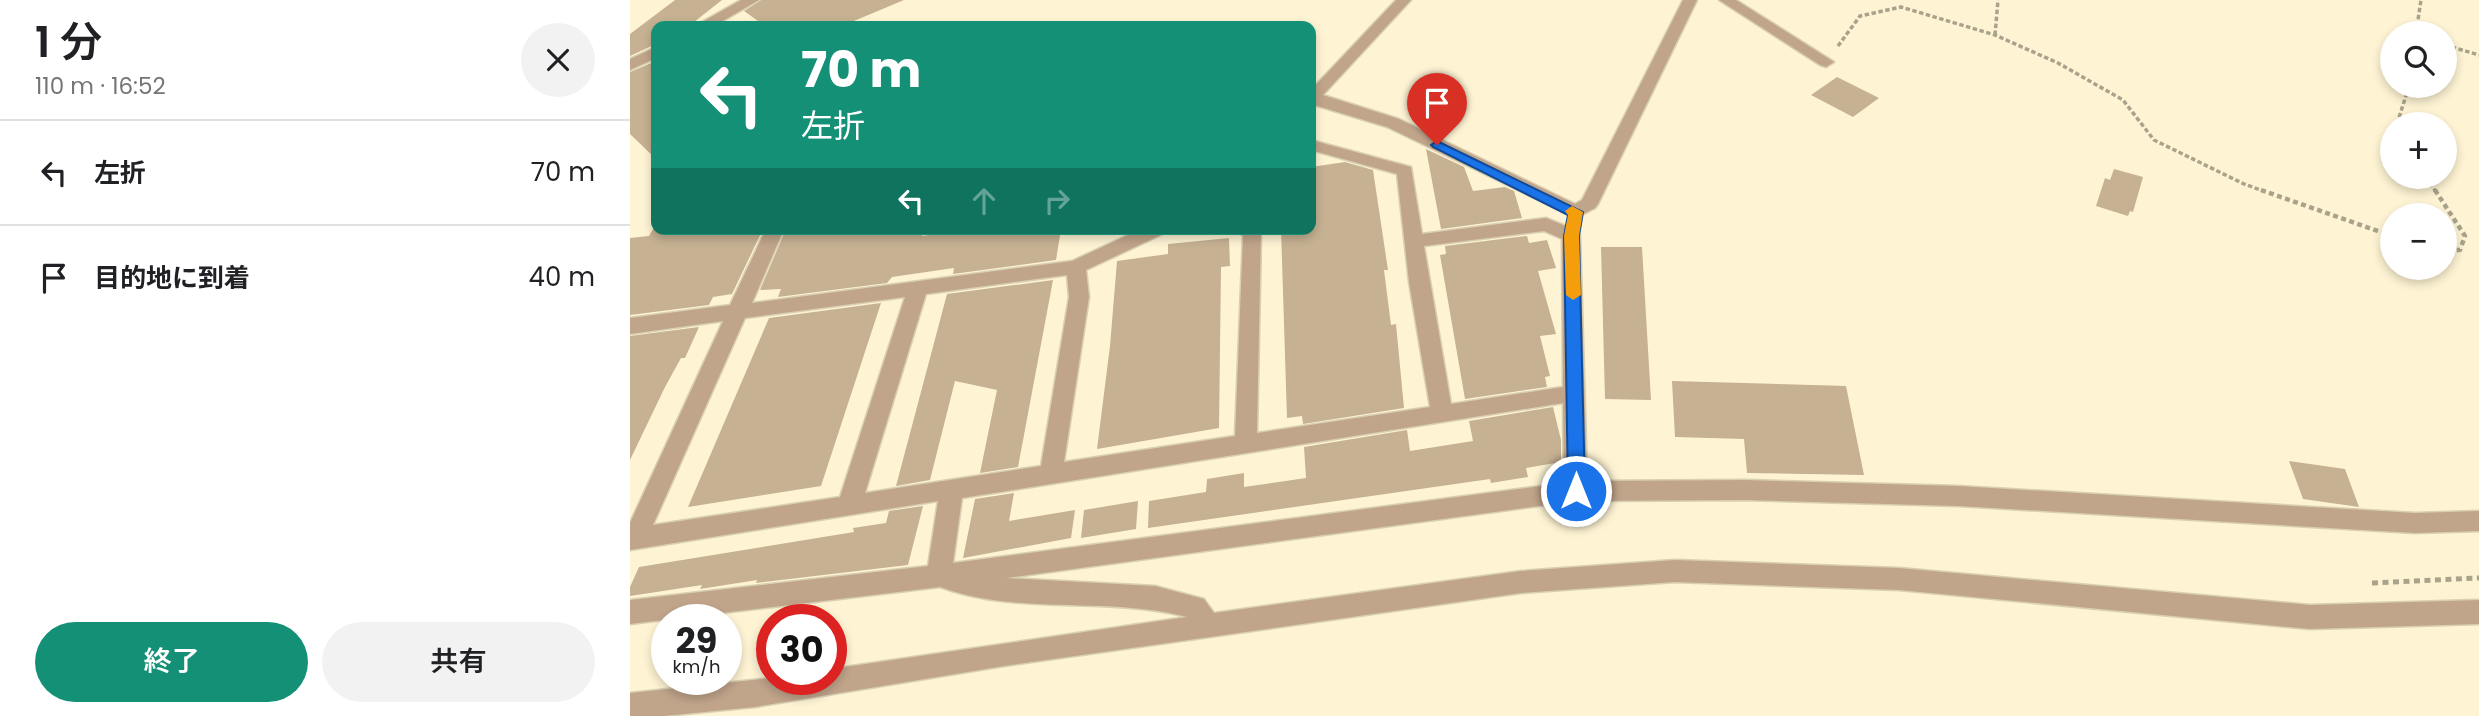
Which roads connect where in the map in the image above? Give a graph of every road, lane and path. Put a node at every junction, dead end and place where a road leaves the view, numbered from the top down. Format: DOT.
graph roads {
  1 [pos="752,0"];
  2 [pos="1404,0"];
  3 [pos="1690,0"];
  4 [pos="1726,0"];
  5 [pos="1998,0"];
  6 [pos="2421,0"];
  7 [pos="713,21"];
  8 [pos="2418,21"];
  9 [pos="1995,35"];
  10 [pos="2457,49"];
  11 [pos="651,54"];
  12 [pos="2479,55"];
  13 [pos="1826,62"];
  14 [pos="630,65"];
  15 [pos="1316,93"];
  16 [pos="1316,100"];
  17 [pos="1316,146"];
  18 [pos="1576,212"];
  19 [pos="2457,224"];
  20 [pos="2380,232"];
  21 [pos="772,235"];
  22 [pos="1145,235"];
  23 [pos="1252,235"];
  24 [pos="1572,236"];
  25 [pos="1414,242"];
  26 [pos="2457,250"];
  27 [pos="1076,267"];
  28 [pos="918,288"];
  29 [pos="738,312"];
  30 [pos="630,326"];
  31 [pos="1576,393"];
  32 [pos="1442,414"];
  33 [pos="1247,444"];
  34 [pos="1051,474"];
  35 [pos="951,489"];
  36 [pos="1576,491"];
  37 [pos="849,505"];
  38 [pos="2479,521"];
  39 [pos="633,539"];
  40 [pos="939,576"];
  41 [pos="630,612"];
  42 [pos="2479,612"];
  43 [pos="1207,625"];
  44 [pos="630,706"];
  1 -- 7 [label="street"];
  2 -- 15 [label="street"];
  3 -- 18 [label="street"];
  4 -- 13 [label="street"];
  5 -- 9 [label="path"];
  6 -- 8 [label="path"];
  9 -- 13 [label="path"];
  9 -- 20 [label="path"];
  10 -- 12 [label="path"];
  11 -- 14 [label="street"];
  16 -- 18 [label="street"];
  17 -- 25 [label="street"];
  18 -- 24 [label="street"];
  19 -- 26 [label="path"];
  21 -- 29 [label="street"];
  22 -- 27 [label="street"];
  23 -- 33 [label="street"];
  24 -- 25 [label="street"];
  24 -- 31 [label="street"];
  25 -- 32 [label="street"];
  27 -- 28 [label="street"];
  27 -- 34 [label="street"];
  28 -- 29 [label="street"];
  28 -- 37 [label="street"];
  29 -- 30 [label="street"];
  29 -- 39 [label="street"];
  31 -- 32 [label="street"];
  31 -- 36 [label="street"];
  32 -- 33 [label="street"];
  33 -- 34 [label="street"];
  34 -- 35 [label="street"];
  35 -- 37 [label="street"];
  35 -- 40 [label="street"];
  36 -- 38 [label="street"];
  36 -- 40 [label="street"];
  37 -- 39 [label="street"];
  40 -- 41 [label="street"];
  40 -- 43 [label="street"];
  42 -- 43 [label="street"];
  43 -- 44 [label="street"];
}
